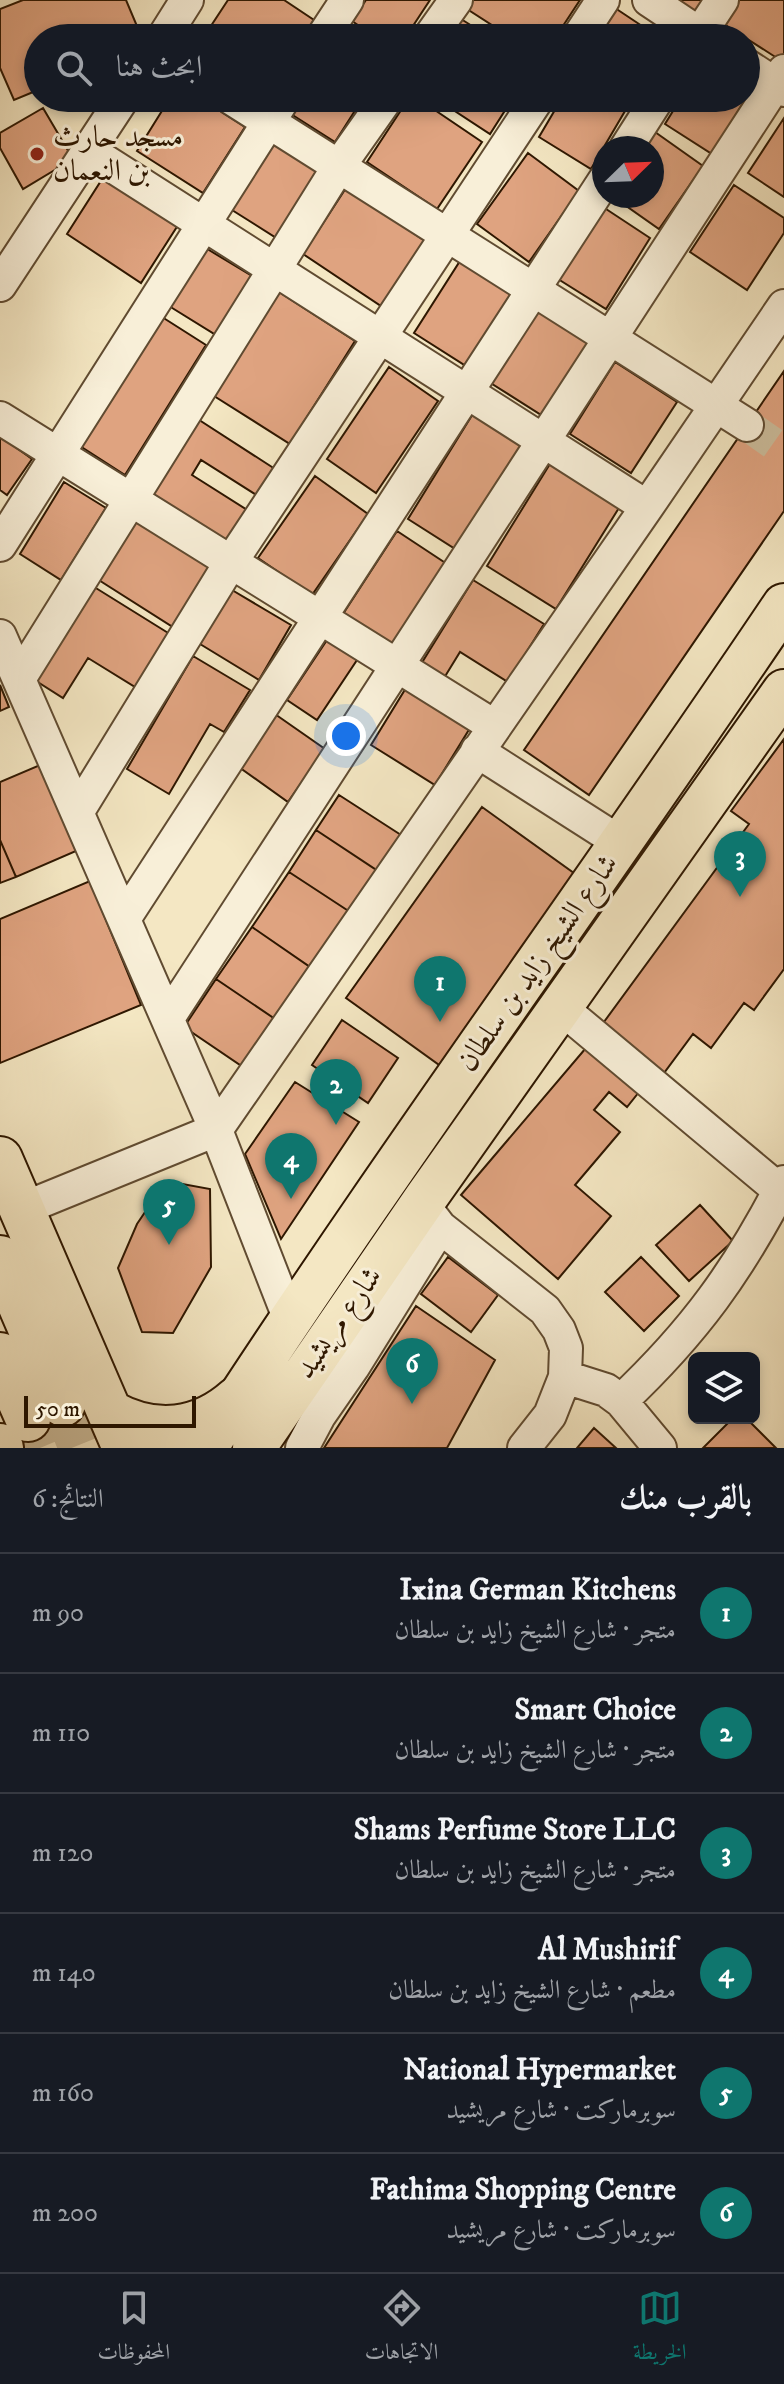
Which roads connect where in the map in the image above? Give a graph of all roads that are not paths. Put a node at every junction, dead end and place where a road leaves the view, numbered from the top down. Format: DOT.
graph roads {
  1 [pos="187,0"];
  2 [pos="347,0"];
  3 [pos="456,0"];
  4 [pos="603,0"];
  5 [pos="649,0"];
  6 [pos="722,0"];
  7 [pos="172,24"];
  8 [pos="331,24"];
  9 [pos="439,24"];
  10 [pos="587,24"];
  11 [pos="683,24"];
  12 [pos="708,24"];
  13 [pos="760,72"];
  14 [pos="781,82"];
  15 [pos="114,112"];
  16 [pos="275,112"];
  17 [pos="278,112"];
  18 [pos="377,112"];
  19 [pos="529,112"];
  20 [pos="649,112"];
  21 [pos="634,136"];
  22 [pos="89,151"];
  23 [pos="339,166"];
  24 [pos="592,200"];
  25 [pos="203,224"];
  26 [pos="448,235"];
  27 [pos="274,269"];
  28 [pos="0,285"];
  29 [pos="534,289"];
  30 [pos="784,306"];
  31 [pos="380,337"];
  32 [pos="610,338"];
  33 [pos="467,392"];
  34 [pos="717,405"];
  35 [pos="0,418"];
  36 [pos="747,425"];
  37 [pos="543,441"];
  38 [pos="57,453"];
  39 [pos="130,499"];
  40 [pos="647,507"];
  41 [pos="0,545"];
  42 [pos="231,562"];
  43 [pos="784,605"];
  44 [pos="320,618"];
  45 [pos="0,636"];
  46 [pos="397,666"];
  47 [pos="19,679"];
  48 [pos="780,705"];
  49 [pos="485,739"];
  50 [pos="78,811"];
  51 [pos="621,843"];
  52 [pos="124,919"];
  53 [pos="560,1007"];
  54 [pos="168,1018"];
  55 [pos="216,1130"];
  56 [pos="0,1159"];
  57 [pos="782,1189"];
  58 [pos="22,1209"];
  59 [pos="432,1213"];
  60 [pos="0,1258"];
  61 [pos="290,1320"];
  62 [pos="350,1338"];
  63 [pos="0,1355"];
  64 [pos="565,1377"];
  65 [pos="237,1399"];
  66 [pos="621,1401"];
  67 [pos="23,1429"];
  68 [pos="118,1430"];
  69 [pos="256,1446"];
  70 [pos="206,1448"];
  71 [pos="302,1448"];
  72 [pos="524,1448"];
  73 [pos="660,1448"];
  1 -- 7 [label="street"];
  2 -- 8 [label="street"];
  3 -- 9 [label="street"];
  4 -- 10 [label="street"];
  5 -- 11 [label="street"];
  6 -- 12 [label="street"];
  13 -- 14 [label="street"];
  14 -- 32 [label="street"];
  15 -- 22 [label="street"];
  16 -- 25 [label="street"];
  17 -- 23 [label="street"];
  18 -- 23 [label="street"];
  19 -- 26 [label="street"];
  20 -- 21 [label="street"];
  22 -- 25 [label="street"];
  22 -- 28 [label="street"];
  23 -- 26 [label="street"];
  23 -- 27 [label="street"];
  24 -- 29 [label="street"];
  25 -- 27 [label="street"];
  25 -- 38 [label="street"];
  26 -- 29 [label="street"];
  26 -- 31 [label="street"];
  27 -- 31 [label="street"];
  27 -- 39 [label="street"];
  29 -- 32 [label="street"];
  29 -- 33 [label="street"];
  30 -- 34 [label="street"];
  31 -- 33 [label="street"];
  31 -- 42 [label="street"];
  32 -- 34 [label="street"];
  32 -- 37 [label="street"];
  33 -- 37 [label="street"];
  33 -- 44 [label="street"];
  34 -- 36 [label="street"];
  34 -- 40 [label="street"];
  35 -- 38 [label="street"];
  37 -- 40 [label="street"];
  37 -- 46 [label="street"];
  38 -- 39 [label="street"];
  38 -- 41 [label="street"];
  39 -- 42 [label="street"];
  39 -- 47 [label="street"];
  40 -- 49 [label="street"];
  42 -- 44 [label="street"];
  42 -- 50 [label="street"];
  43 -- 51 [label="main road, شارع الشيخ زايد بن سلطان"];
  44 -- 46 [label="street"];
  44 -- 52 [label="street"];
  45 -- 47 [label="street"];
  46 -- 49 [label="street"];
  46 -- 54 [label="street"];
  47 -- 50 [label="street"];
  48 -- 53 [label="main road, شارع الشيخ زايد بن سلطان"];
  49 -- 51 [label="street"];
  49 -- 55 [label="street"];
  50 -- 52 [label="street"];
  51 -- 61 [label="main road, شارع الشيخ زايد بن سلطان"];
  52 -- 54 [label="street"];
  53 -- 57 [label="street"];
  53 -- 59 [label="main road, شارع الشيخ زايد بن سلطان"];
  54 -- 55 [label="street"];
  55 -- 58 [label="street"];
  55 -- 61 [label="street"];
  56 -- 58 [label="highway"];
  57 -- 66 [label="street"];
  58 -- 68 [label="highway"];
  59 -- 62 [label="main road, شارع مريشيد"];
  59 -- 64 [label="street"];
  60 -- 67 [label="highway"];
  61 -- 65 [label="main road, شارع مريشيد"];
  62 -- 69 [label="main road, شارع مريشيد"];
  62 -- 71 [label="street"];
  63 -- 67 [label="highway"];
  64 -- 66 [label="street"];
  64 -- 72 [label="street"];
  65 -- 68 [label="highway"];
  65 -- 70 [label="main road, شارع مريشيد"];
  66 -- 73 [label="street"];
}
